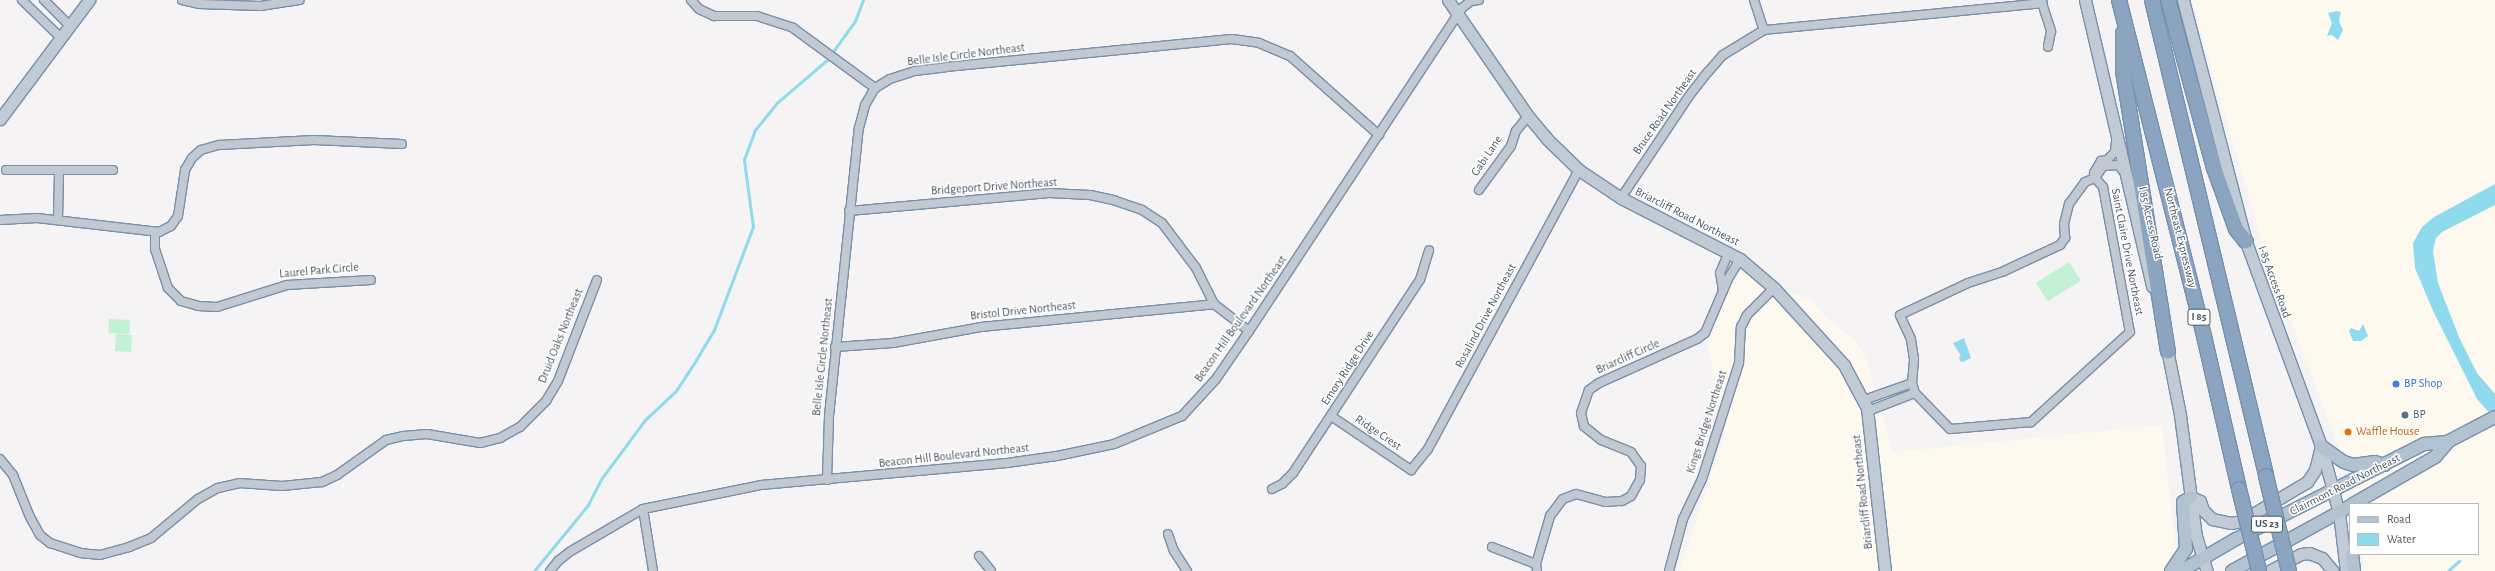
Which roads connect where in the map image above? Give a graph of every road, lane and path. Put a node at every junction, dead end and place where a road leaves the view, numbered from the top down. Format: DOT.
graph roads {
  1 [pos="22,0"];
  2 [pos="44,0"];
  3 [pos="89,0"];
  4 [pos="182,0"];
  5 [pos="300,0"];
  6 [pos="691,0"];
  7 [pos="1448,0"];
  8 [pos="1479,0"];
  9 [pos="1754,0"];
  10 [pos="2085,0"];
  11 [pos="2152,0"];
  12 [pos="2168,0"];
  13 [pos="2183,0"];
  14 [pos="2042,2"];
  15 [pos="2121,6"];
  16 [pos="1459,14"];
  17 [pos="70,26"];
  18 [pos="1764,30"];
  19 [pos="61,38"];
  20 [pos="2048,47"];
  21 [pos="875,88"];
  22 [pos="1528,116"];
  23 [pos="0,119"];
  24 [pos="1379,135"];
  25 [pos="2118,135"];
  26 [pos="402,144"];
  27 [pos="2108,162"];
  28 [pos="6,170"];
  29 [pos="113,170"];
  30 [pos="1579,170"];
  31 [pos="59,172"];
  32 [pos="2126,174"];
  33 [pos="2095,178"];
  34 [pos="1478,190"];
  35 [pos="1621,198"];
  36 [pos="849,211"];
  37 [pos="0,220"];
  38 [pos="58,220"];
  39 [pos="155,232"];
  40 [pos="2246,242"];
  41 [pos="1429,250"];
  42 [pos="1729,252"];
  43 [pos="1740,259"];
  44 [pos="371,280"];
  45 [pos="597,280"];
  46 [pos="1774,288"];
  47 [pos="1723,292"];
  48 [pos="1214,304"];
  49 [pos="1249,331"];
  50 [pos="835,347"];
  51 [pos="2168,351"];
  52 [pos="1912,383"];
  53 [pos="1895,389"];
  54 [pos="1915,393"];
  55 [pos="1898,399"];
  56 [pos="1864,400"];
  57 [pos="1868,411"];
  58 [pos="1331,416"];
  59 [pos="2495,417"];
  60 [pos="2449,441"];
  61 [pos="2321,446"];
  62 [pos="0,459"];
  63 [pos="2385,464"];
  64 [pos="1412,470"];
  65 [pos="827,480"];
  66 [pos="1272,489"];
  67 [pos="2376,489"];
  68 [pos="2333,492"];
  69 [pos="2191,497"];
  70 [pos="2355,503"];
  71 [pos="2365,503"];
  72 [pos="2349,507"];
  73 [pos="643,509"];
  74 [pos="2339,513"];
  75 [pos="1168,534"];
  76 [pos="1492,547"];
  77 [pos="2352,555"];
  78 [pos="979,556"];
  79 [pos="2203,558"];
  80 [pos="1537,568"];
  81 [pos="550,571"];
  82 [pos="653,571"];
  83 [pos="991,571"];
  84 [pos="1187,571"];
  85 [pos="1669,571"];
  86 [pos="1885,571"];
  87 [pos="2171,571"];
  88 [pos="2181,571"];
  89 [pos="2207,571"];
  90 [pos="2232,571"];
  91 [pos="2259,571"];
  92 [pos="2269,571"];
  93 [pos="2289,571"];
  94 [pos="2332,571"];
  95 [pos="2346,571"];
  96 [pos="2354,571"];
  1 -- 19 [label="street"];
  2 -- 17 [label="street"];
  3 -- 17 [label="main road"];
  4 -- 5 [label="street"];
  6 -- 21 [label="street"];
  7 -- 16 [label="main road, Briarcliff Road Northeast"];
  8 -- 16 [label="street, Beacon Hill Boulevard Northeast"];
  9 -- 18 [label="street"];
  10 -- 25 [label="main road, I 85 Access Road"];
  11 -- 93 [label="highway, I 85, bridge"];
  12 -- 40 [label="highway"];
  13 -- 40 [label="main road, I-85 Access Road"];
  14 -- 18 [label="street, Bruce Road Northeast"];
  14 -- 20 [label="street"];
  15 -- 51 [label="highway"];
  15 -- 91 [label="highway, Northeast Expressway / I 85, bridge"];
  16 -- 22 [label="main road, Briarcliff Road Northeast"];
  16 -- 24 [label="street, Beacon Hill Boulevard Northeast"];
  17 -- 19 [label="main road"];
  18 -- 35 [label="street, Bruce Road Northeast"];
  19 -- 23 [label="main road"];
  21 -- 24 [label="street, Belle Isle Circle Northeast"];
  21 -- 36 [label="street, Belle Isle Circle Northeast"];
  22 -- 30 [label="main road, Briarcliff Road Northeast"];
  22 -- 34 [label="street, Gabi Lane"];
  24 -- 49 [label="street, Beacon Hill Boulevard Northeast"];
  25 -- 27 [label="street, Saint Claire Drive Northeast"];
  25 -- 32 [label="main road, I 85 Access Road"];
  26 -- 39 [label="street"];
  27 -- 32 [label="street, Saint Claire Drive Northeast"];
  27 -- 33 [label="street, Saint Claire Drive Northeast"];
  28 -- 31 [label="street"];
  29 -- 31 [label="street"];
  30 -- 35 [label="main road, Briarcliff Road Northeast"];
  30 -- 64 [label="street, Rosalind Drive Northeast"];
  31 -- 38 [label="street"];
  32 -- 51 [label="main road, I 85 Access Road"];
  33 -- 52 [label="street, Saint Claire Drive Northeast"];
  33 -- 54 [label="street, Saint Claire Drive Northeast"];
  35 -- 42 [label="main road, Briarcliff Road Northeast"];
  36 -- 48 [label="street, Bridgeport Drive Northeast"];
  36 -- 50 [label="street, Belle Isle Circle Northeast"];
  37 -- 38 [label="street"];
  38 -- 39 [label="street"];
  39 -- 44 [label="street, Laurel Park Circle"];
  40 -- 61 [label="main road, I-85 Access Road"];
  41 -- 58 [label="street, Emory Ridge Drive"];
  42 -- 43 [label="main road, Briarcliff Road Northeast"];
  42 -- 47 [label="street, Briarcliff Circle"];
  43 -- 46 [label="main road, Briarcliff Road Northeast"];
  43 -- 47 [label="street, Briarcliff Circle"];
  45 -- 62 [label="street, Druid Oaks Northeast"];
  46 -- 56 [label="main road, Briarcliff Road Northeast"];
  46 -- 85 [label="street, Kings Bridge Northeast"];
  47 -- 80 [label="street, Briarcliff Circle"];
  48 -- 49 [label="street, Bridgeport Drive Northeast"];
  48 -- 50 [label="street, Bristol Drive Northeast"];
  49 -- 65 [label="street, Beacon Hill Boulevard Northeast"];
  50 -- 65 [label="street, Belle Isle Circle Northeast"];
  51 -- 69 [label="main road"];
  52 -- 53 [label="street"];
  52 -- 54 [label="street, Saint Claire Drive Northeast"];
  53 -- 55 [label="street"];
  53 -- 56 [label="street"];
  54 -- 55 [label="street"];
  55 -- 57 [label="street"];
  56 -- 57 [label="main road, Briarcliff Road Northeast"];
  57 -- 86 [label="main road, Briarcliff Road Northeast"];
  58 -- 64 [label="street, Ridge Crest"];
  58 -- 66 [label="street, Emory Ridge Drive"];
  59 -- 60 [label="main road, Clairmont Road Northeast / US 23"];
  60 -- 63 [label="main road, Clairmont Road Northeast / US 23"];
  60 -- 67 [label="main road, Clairmont Road Northeast / US 23"];
  61 -- 63 [label="main road"];
  61 -- 68 [label="main road, I-85 Access Road"];
  61 -- 69 [label="main road"];
  63 -- 68 [label="main road, Clairmont Road Northeast / US 23"];
  65 -- 73 [label="street, Beacon Hill Boulevard Northeast"];
  67 -- 70 [label="main road, Clairmont Road Northeast / US 23"];
  67 -- 71 [label="main road"];
  68 -- 74 [label="main road, I-85 Access Road"];
  68 -- 79 [label="main road, Clairmont Road Northeast / US 23"];
  69 -- 79 [label="main road"];
  69 -- 87 [label="main road"];
  72 -- 74 [label="main road, Clairmont Road Northeast / US 23"];
  73 -- 81 [label="street, Beacon Hill Boulevard Northeast"];
  73 -- 82 [label="street"];
  74 -- 90 [label="main road, Clairmont Road Northeast / US 23"];
  74 -- 95 [label="main road, I-85 Access Road"];
  75 -- 84 [label="street"];
  76 -- 80 [label="street"];
  77 -- 96 [label="main road"];
  78 -- 83 [label="street"];
  79 -- 88 [label="main road, Clairmont Road Northeast / US 23"];
  79 -- 89 [label="main road"];
  92 -- 94 [label="main road"];
}
